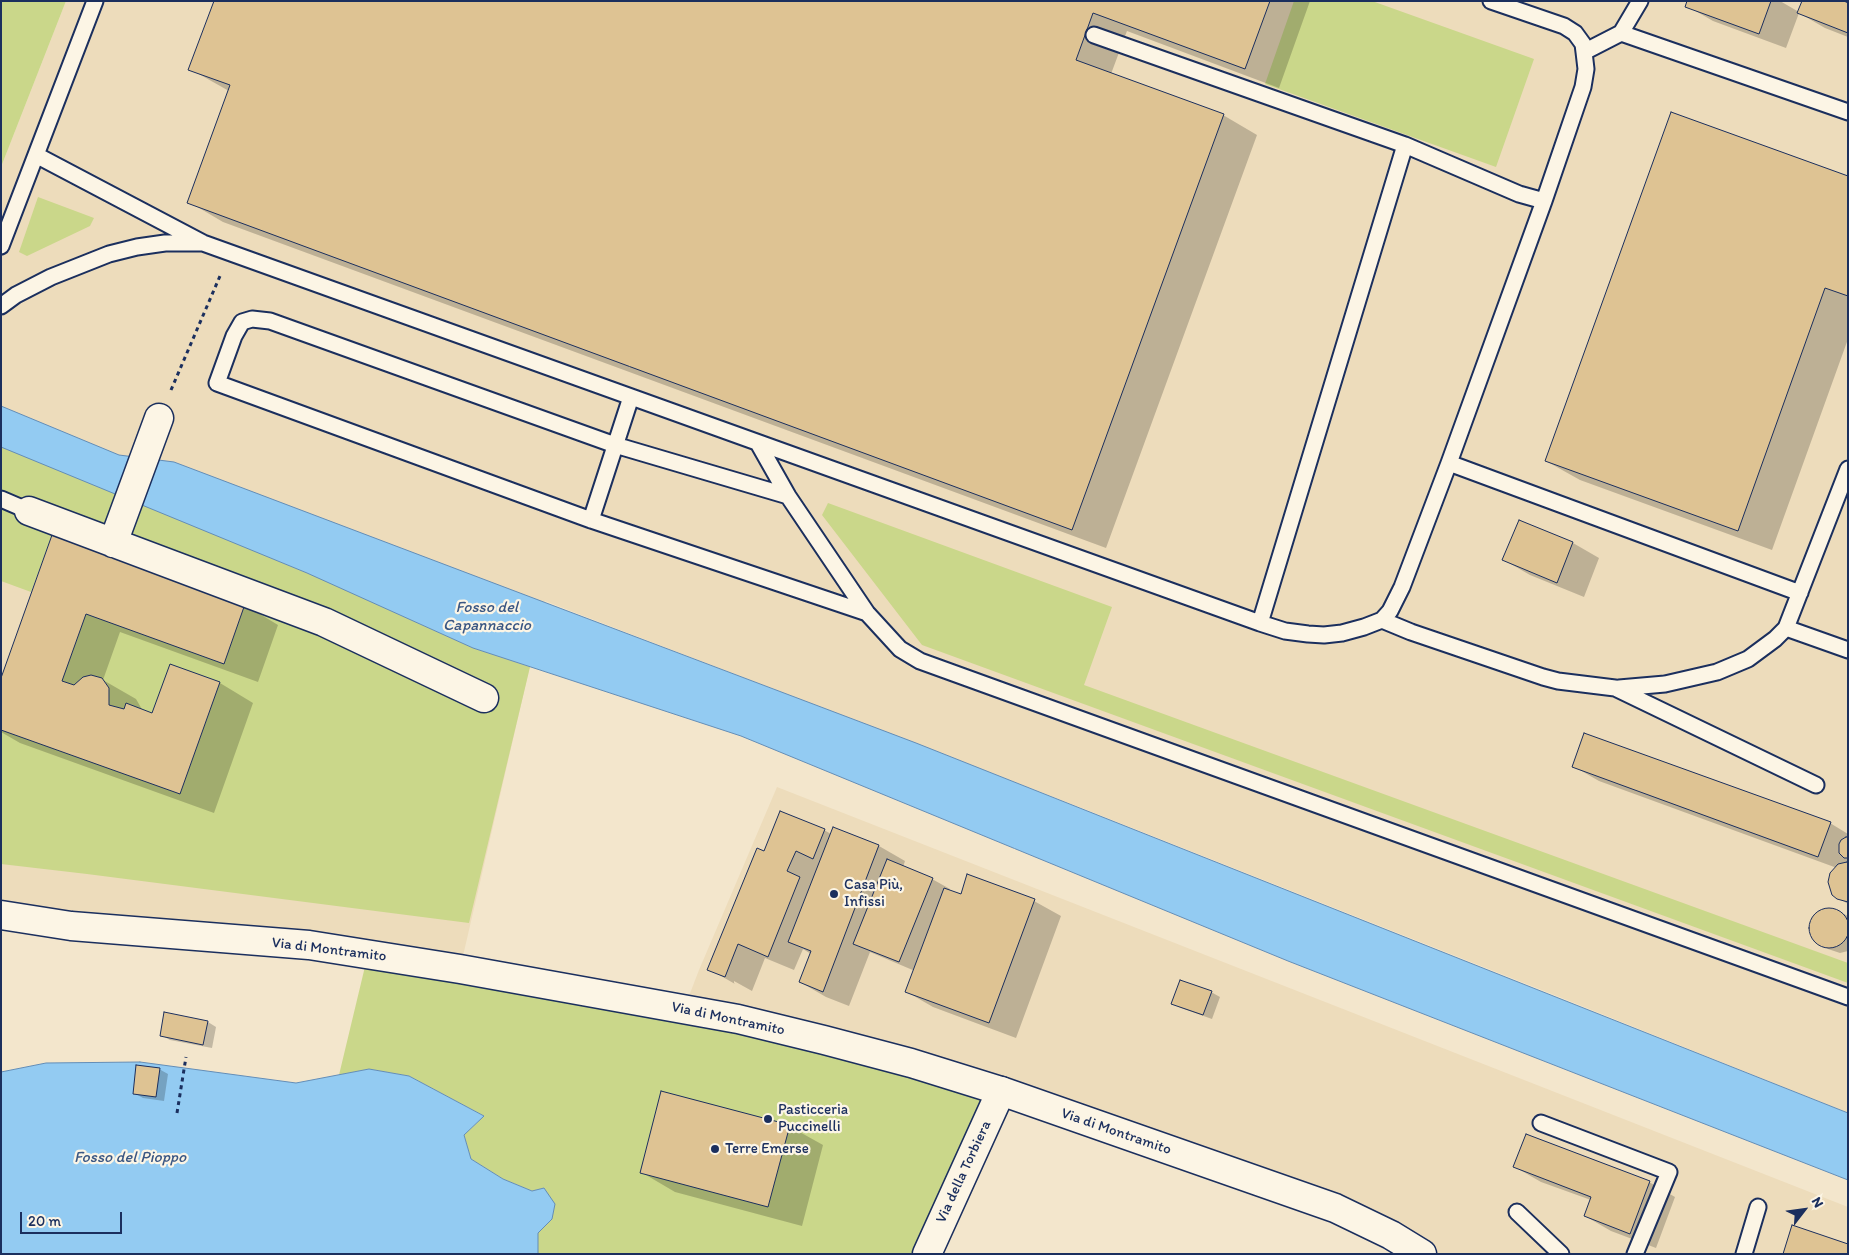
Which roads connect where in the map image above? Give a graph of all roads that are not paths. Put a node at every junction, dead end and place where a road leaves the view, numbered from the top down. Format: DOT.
graph roads {
  1 [pos="95,1"];
  2 [pos="1491,1"];
  3 [pos="1640,1"];
  4 [pos="1621,33"];
  5 [pos="1094,35"];
  6 [pos="1584,52"];
  7 [pos="1848,112"];
  8 [pos="1405,145"];
  9 [pos="36,155"];
  10 [pos="1544,201"];
  11 [pos="203,243"];
  12 [pos="1,246"];
  13 [pos="1,306"];
  14 [pos="631,397"];
  15 [pos="159,418"];
  16 [pos="758,443"];
  17 [pos="615,445"];
  18 [pos="1449,463"];
  19 [pos="1848,469"];
  20 [pos="788,496"];
  21 [pos="1,499"];
  22 [pos="29,511"];
  23 [pos="591,520"];
  24 [pos="113,543"];
  25 [pos="1800,593"];
  26 [pos="867,613"];
  27 [pos="1382,620"];
  28 [pos="1260,623"];
  29 [pos="1786,628"];
  30 [pos="1848,650"];
  31 [pos="1615,688"];
  32 [pos="484,698"];
  33 [pos="1816,785"];
  34 [pos="1,915"];
  35 [pos="1848,997"];
  36 [pos="1001,1091"];
  37 [pos="1541,1123"];
  38 [pos="1758,1207"];
  39 [pos="1517,1212"];
  40 [pos="927,1254"];
  41 [pos="1422,1254"];
  42 [pos="1561,1254"];
  43 [pos="1635,1254"];
  44 [pos="1744,1254"];
  1 -- 9 [label="lane"];
  2 -- 6 [label="lane"];
  3 -- 4 [label="lane"];
  4 -- 6 [label="lane"];
  4 -- 7 [label="lane"];
  5 -- 8 [label="lane"];
  6 -- 10 [label="lane"];
  8 -- 10 [label="lane"];
  8 -- 28 [label="lane"];
  9 -- 11 [label="lane"];
  9 -- 12 [label="lane"];
  10 -- 18 [label="lane"];
  11 -- 13 [label="lane"];
  11 -- 14 [label="lane"];
  14 -- 16 [label="lane"];
  14 -- 17 [label="lane"];
  15 -- 24 [label="main road"];
  16 -- 20 [label="lane"];
  16 -- 28 [label="lane"];
  17 -- 20 [label="lane"];
  17 -- 23 [label="lane"];
  17 -- 23 [label="lane"];
  18 -- 25 [label="lane"];
  18 -- 27 [label="lane"];
  19 -- 25 [label="lane"];
  20 -- 26 [label="lane"];
  21 -- 22 [label="lane"];
  22 -- 24 [label="main road"];
  23 -- 26 [label="lane"];
  24 -- 32 [label="main road"];
  25 -- 29 [label="lane"];
  26 -- 35 [label="lane"];
  27 -- 28 [label="lane"];
  27 -- 31 [label="lane"];
  29 -- 30 [label="lane"];
  29 -- 31 [label="lane"];
  31 -- 33 [label="lane"];
  34 -- 36 [label="main road, Via di Montramito"];
  36 -- 40 [label="main road, Via della Torbiera"];
  36 -- 41 [label="main road, Via di Montramito"];
  37 -- 43 [label="lane"];
  38 -- 44 [label="lane"];
  39 -- 42 [label="lane"];
}
